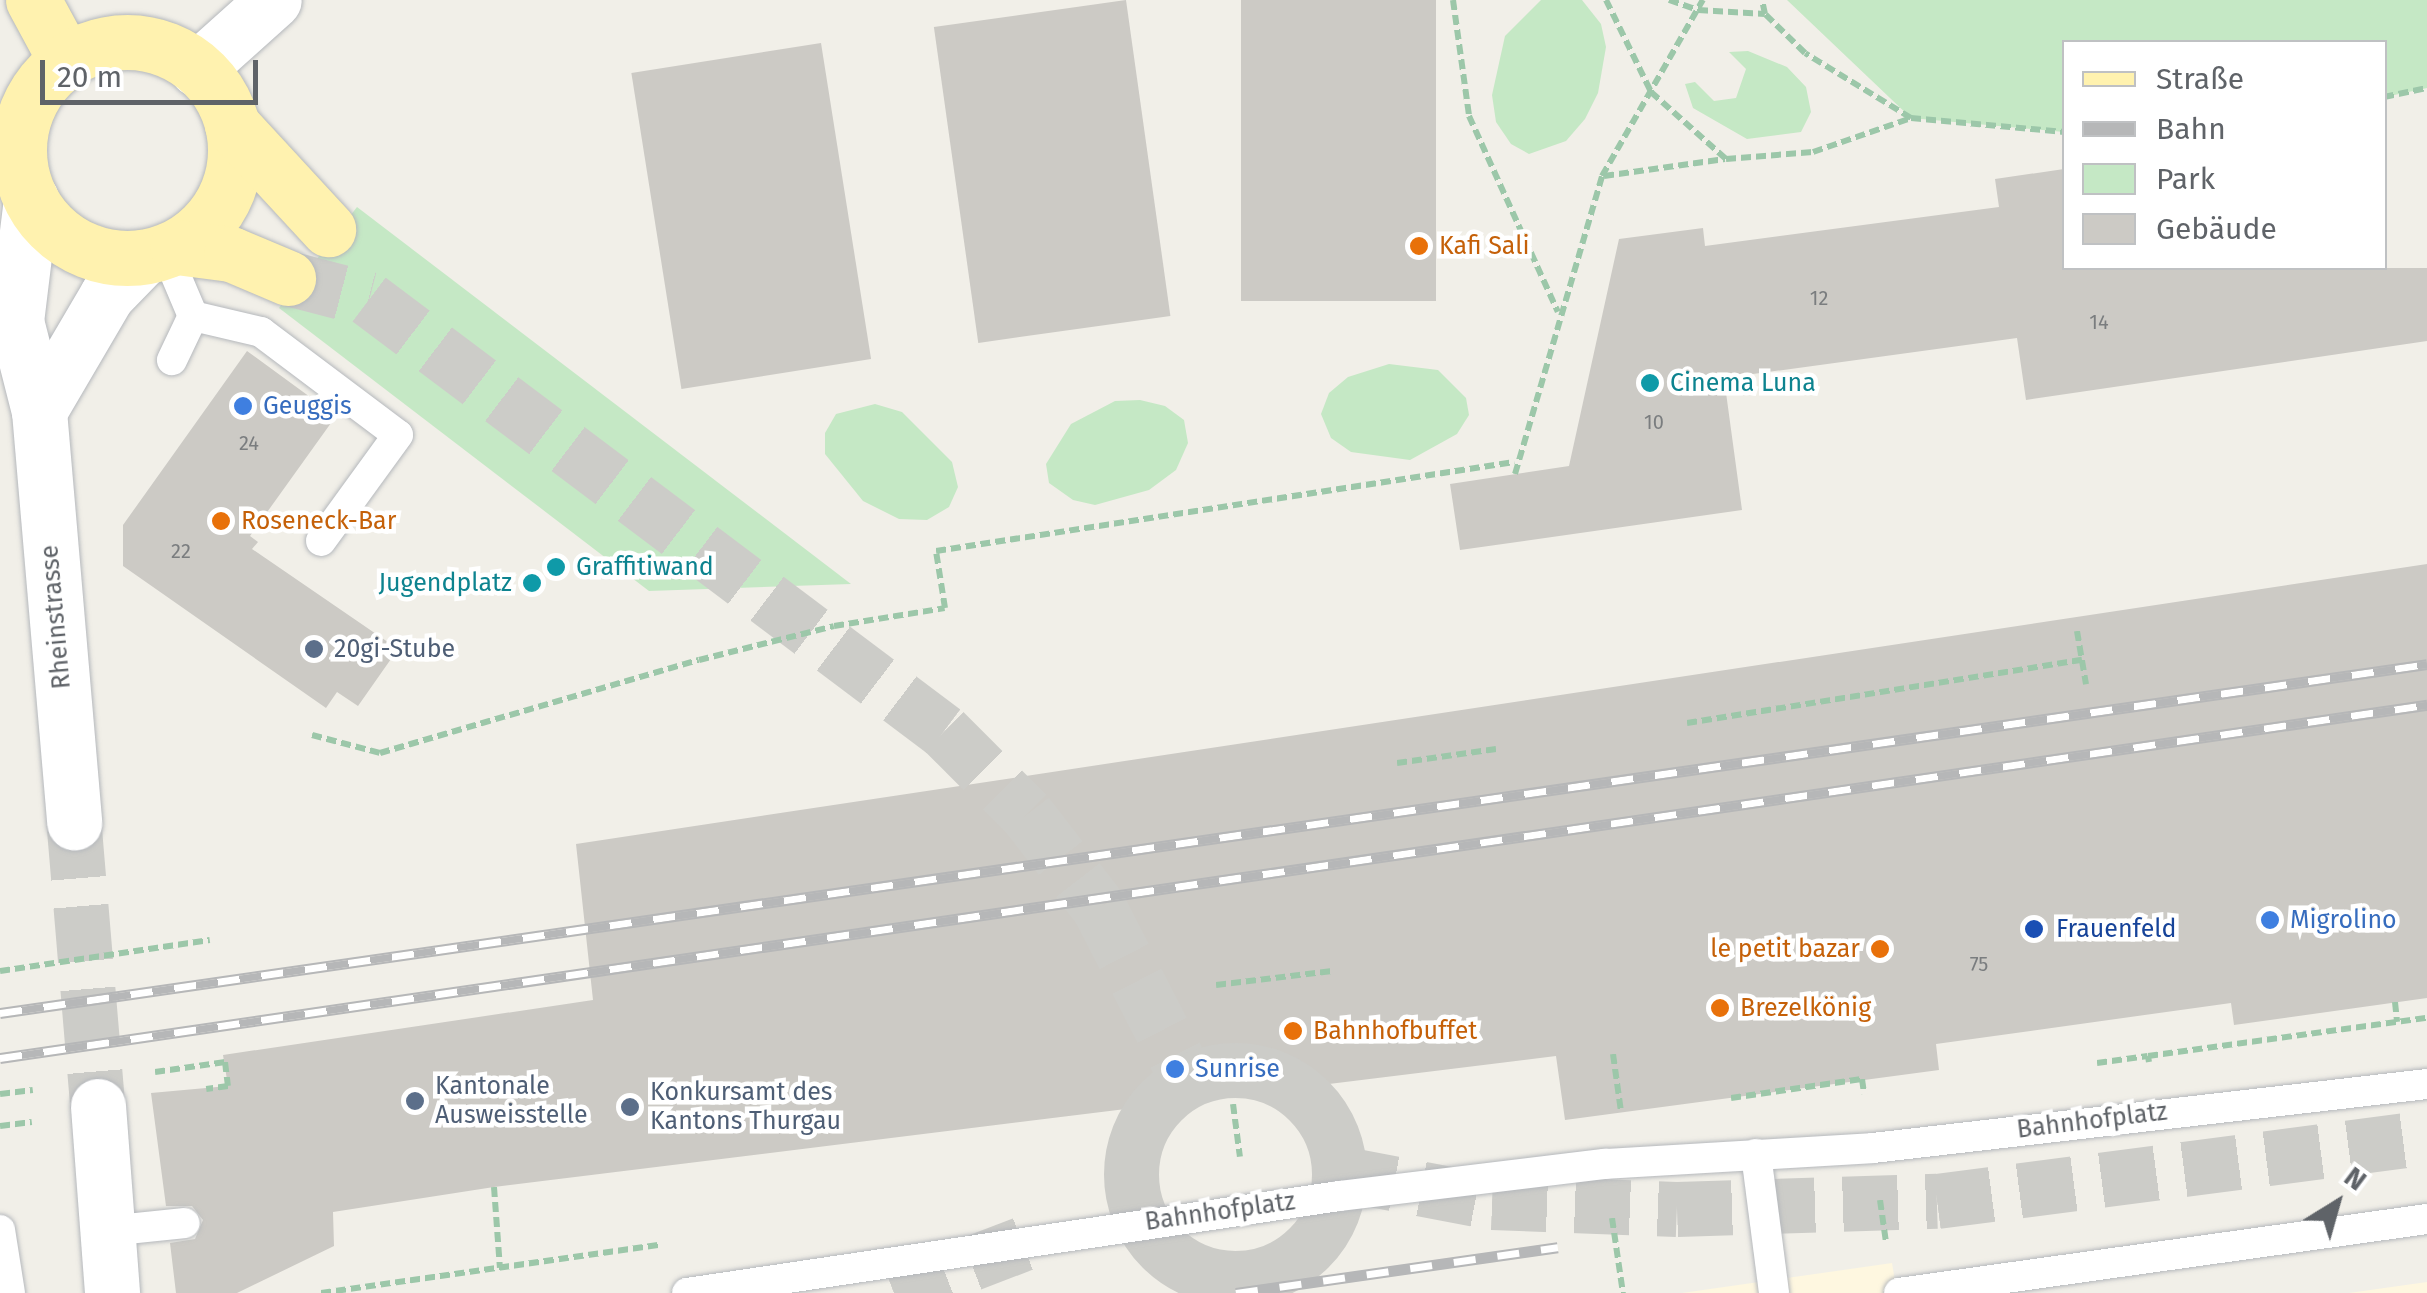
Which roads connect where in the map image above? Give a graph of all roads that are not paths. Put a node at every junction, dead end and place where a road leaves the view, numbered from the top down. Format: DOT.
graph roads {
  1 [pos="32,0"];
  2 [pos="274,0"];
  3 [pos="66,60"];
  4 [pos="197,69"];
  5 [pos="232,125"];
  6 [pos="31,200"];
  7 [pos="328,229"];
  8 [pos="162,252"];
  9 [pos="9,270"];
  10 [pos="288,278"];
  11 [pos="194,316"];
  12 [pos="172,360"];
  13 [pos="38,411"];
  14 [pos="321,541"];
  15 [pos="74,823"];
  16 [pos="2427,1084"];
  17 [pos="98,1106"];
  18 [pos="1756,1154"];
  19 [pos="2427,1219"];
  20 [pos="186,1223"];
  21 [pos="0,1230"];
  22 [pos="108,1231"];
  23 [pos="10,1293"];
  24 [pos="112,1293"];
  25 [pos="687,1293"];
  26 [pos="1774,1293"];
  27 [pos="1898,1293"];
  1 -- 3 [label="main road"];
  2 -- 4 [label="main road"];
  3 -- 4 [label="main road"];
  3 -- 6 [label="main road"];
  4 -- 5 [label="main road"];
  5 -- 7 [label="main road"];
  5 -- 8 [label="main road"];
  6 -- 8 [label="main road"];
  6 -- 9 [label="main road, Rheinstrasse"];
  8 -- 10 [label="main road"];
  8 -- 11 [label="lane"];
  8 -- 13 [label="main road"];
  9 -- 13 [label="main road, Rheinstrasse"];
  11 -- 12 [label="lane"];
  11 -- 14 [label="lane"];
  13 -- 15 [label="main road, Rheinstrasse"];
  16 -- 18 [label="lane, Bahnhofplatz"];
  17 -- 22 [label="main road"];
  18 -- 25 [label="lane, Bahnhofplatz"];
  18 -- 26 [label="lane"];
  19 -- 27 [label="lane"];
  20 -- 22 [label="lane"];
  21 -- 23 [label="lane"];
  22 -- 24 [label="main road"];
}
